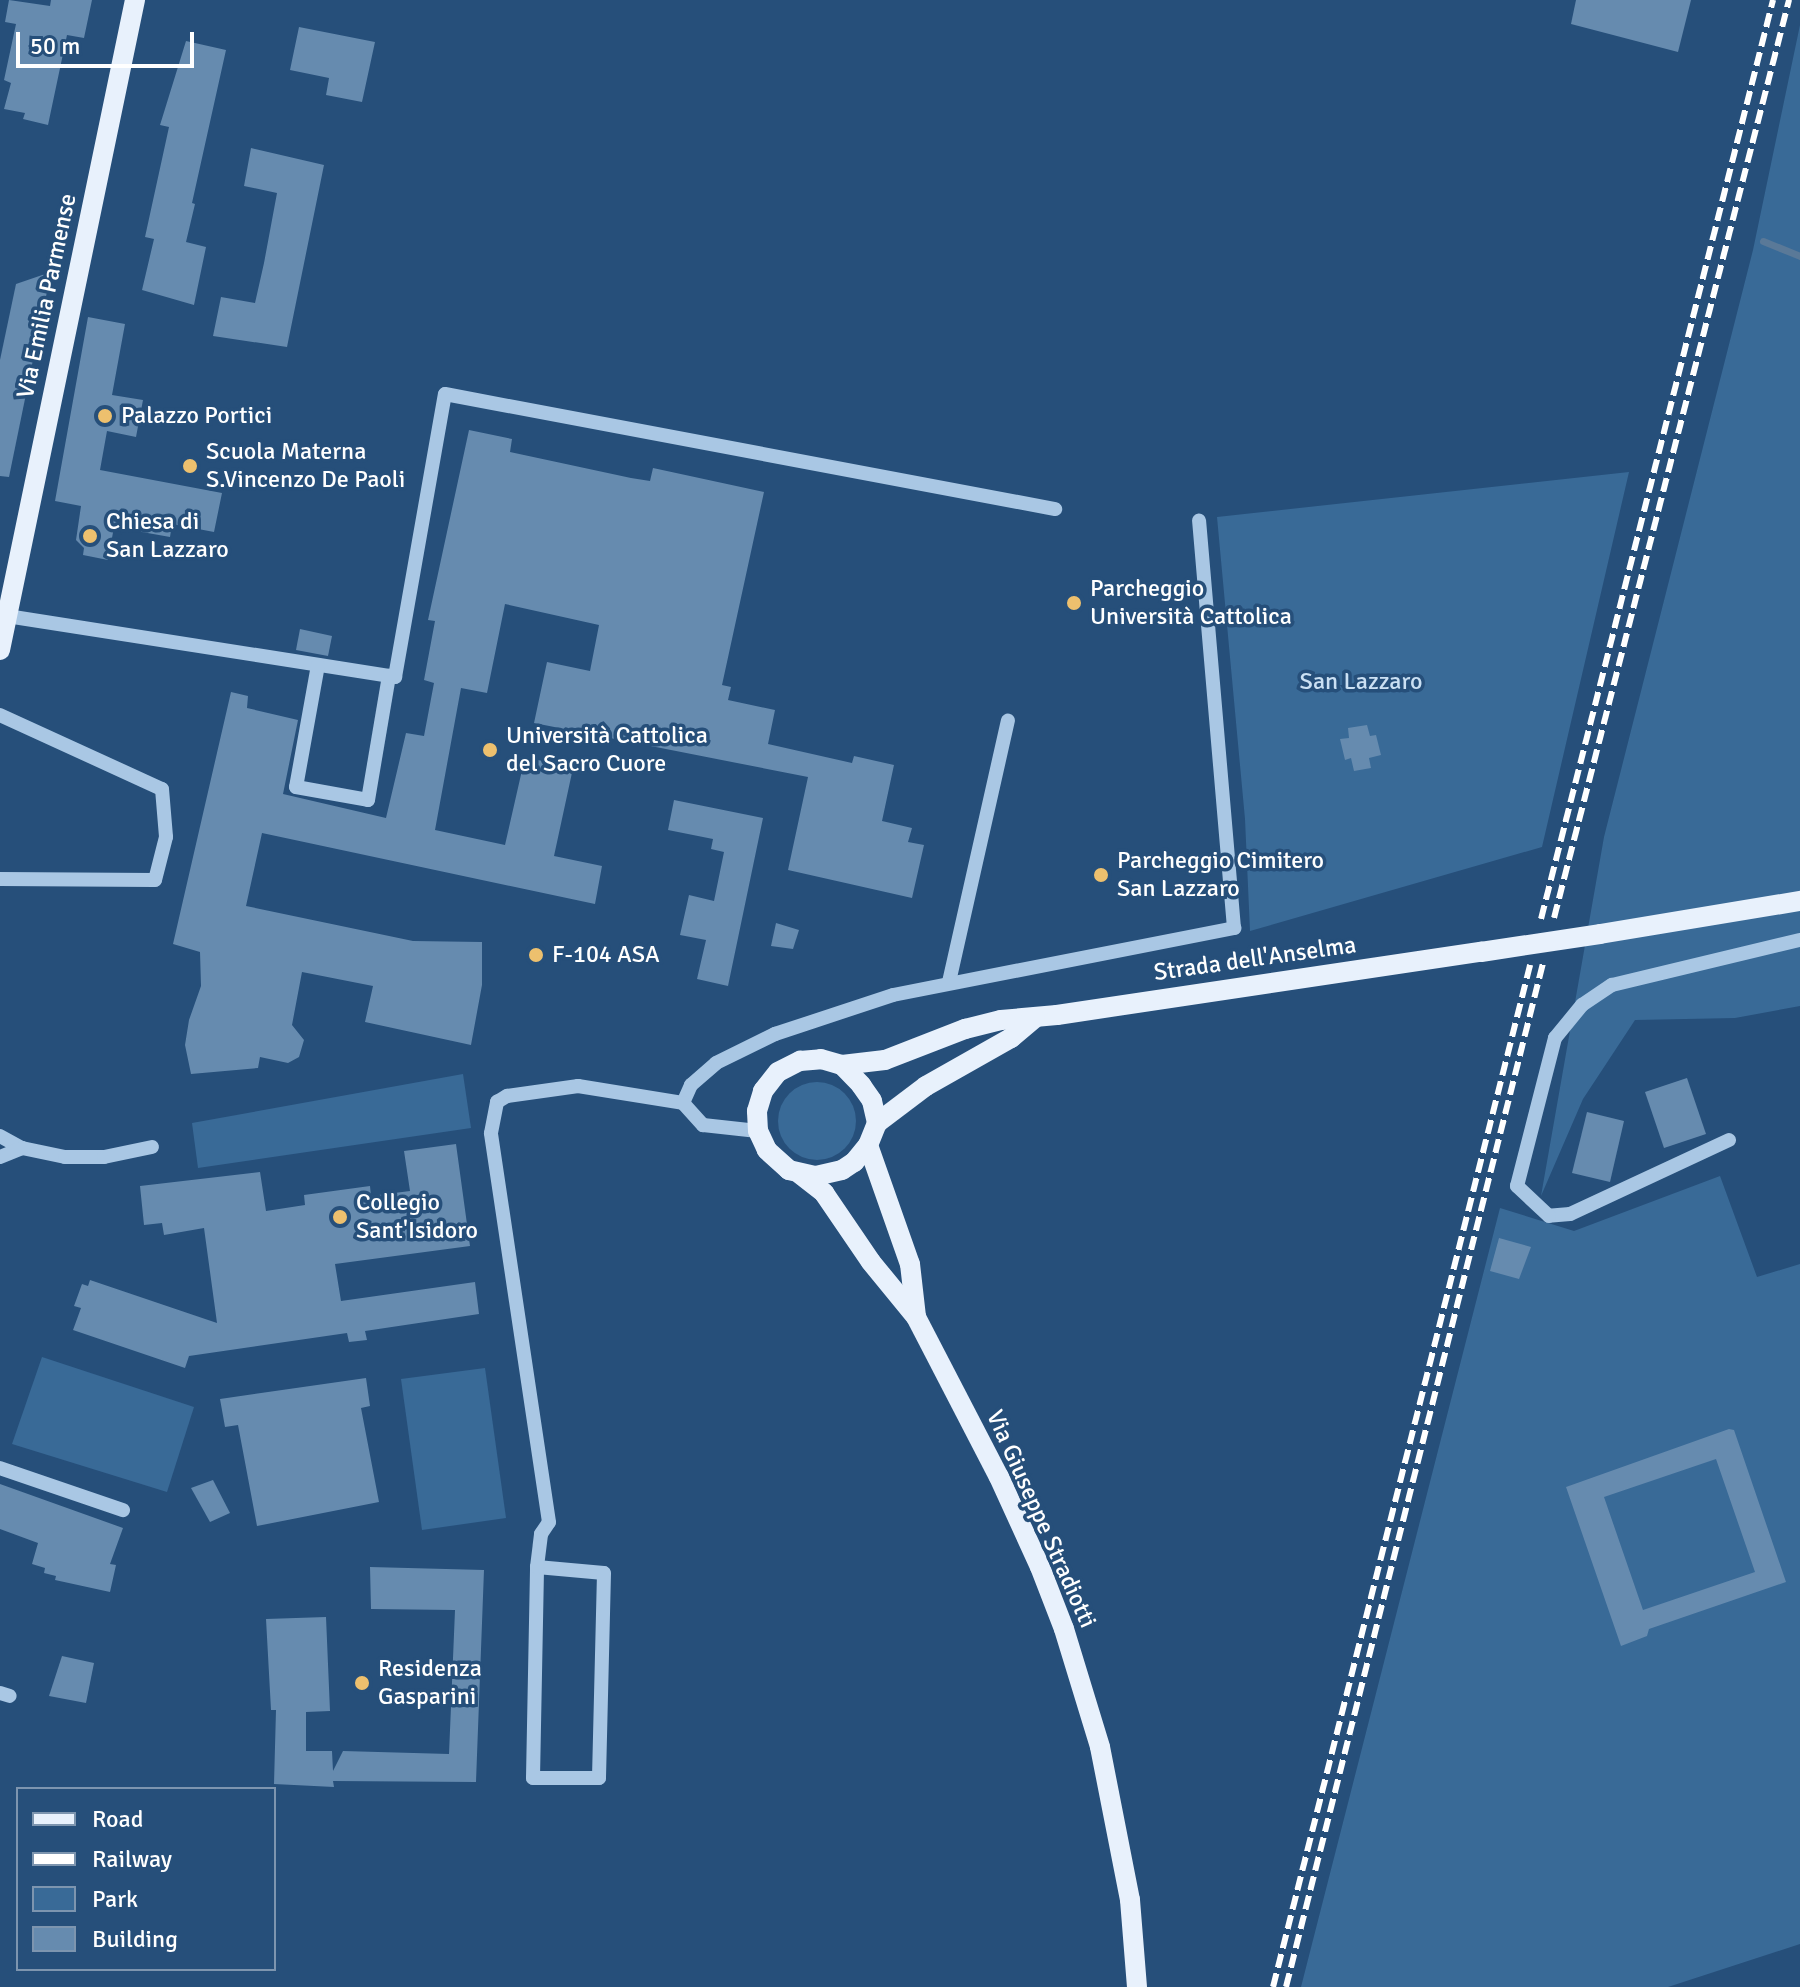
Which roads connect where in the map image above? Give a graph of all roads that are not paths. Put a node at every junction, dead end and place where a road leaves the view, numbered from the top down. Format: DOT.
graph roads {
  1 [pos="135,0"];
  2 [pos="1055,509"];
  3 [pos="1199,520"];
  4 [pos="7,616"];
  5 [pos="0,650"];
  6 [pos="318,665"];
  7 [pos="392,676"];
  8 [pos="0,715"];
  9 [pos="1008,721"];
  10 [pos="0,879"];
  11 [pos="1800,901"];
  12 [pos="1800,940"];
  13 [pos="949,982"];
  14 [pos="1035,1018"];
  15 [pos="842,1065"];
  16 [pos="683,1103"];
  17 [pos="877,1123"];
  18 [pos="758,1131"];
  19 [pos="0,1136"];
  20 [pos="1729,1140"];
  21 [pos="868,1145"];
  22 [pos="152,1147"];
  23 [pos="22,1148"];
  24 [pos="0,1157"];
  25 [pos="800,1174"];
  26 [pos="916,1317"];
  27 [pos="0,1468"];
  28 [pos="123,1510"];
  29 [pos="537,1567"];
  30 [pos="1137,1987"];
  1 -- 4 [label="main road, Via Emilia Parmense"];
  2 -- 7 [label="street"];
  3 -- 13 [label="street"];
  4 -- 5 [label="main road, Via Emilia Parmense"];
  4 -- 6 [label="street"];
  6 -- 7 [label="street"];
  6 -- 7 [label="street"];
  8 -- 10 [label="street"];
  9 -- 13 [label="street"];
  11 -- 14 [label="main road, Strada dell'Anselma, bridge"];
  12 -- 20 [label="street"];
  13 -- 16 [label="street"];
  14 -- 15 [label="main road, Strada dell'Anselma"];
  14 -- 17 [label="main road, Strada dell'Anselma"];
  15 -- 17 [label="main road"];
  15 -- 18 [label="main road"];
  16 -- 18 [label="street"];
  16 -- 29 [label="street"];
  17 -- 21 [label="main road"];
  18 -- 25 [label="main road"];
  19 -- 23 [label="street"];
  21 -- 25 [label="main road"];
  21 -- 26 [label="main road, Via Giuseppe Stradiotti"];
  22 -- 23 [label="street"];
  23 -- 24 [label="street"];
  25 -- 26 [label="main road, Via Giuseppe Stradiotti"];
  26 -- 30 [label="main road, Via Giuseppe Stradiotti"];
  27 -- 28 [label="street"];
  29 -- 29 [label="street"];
}
